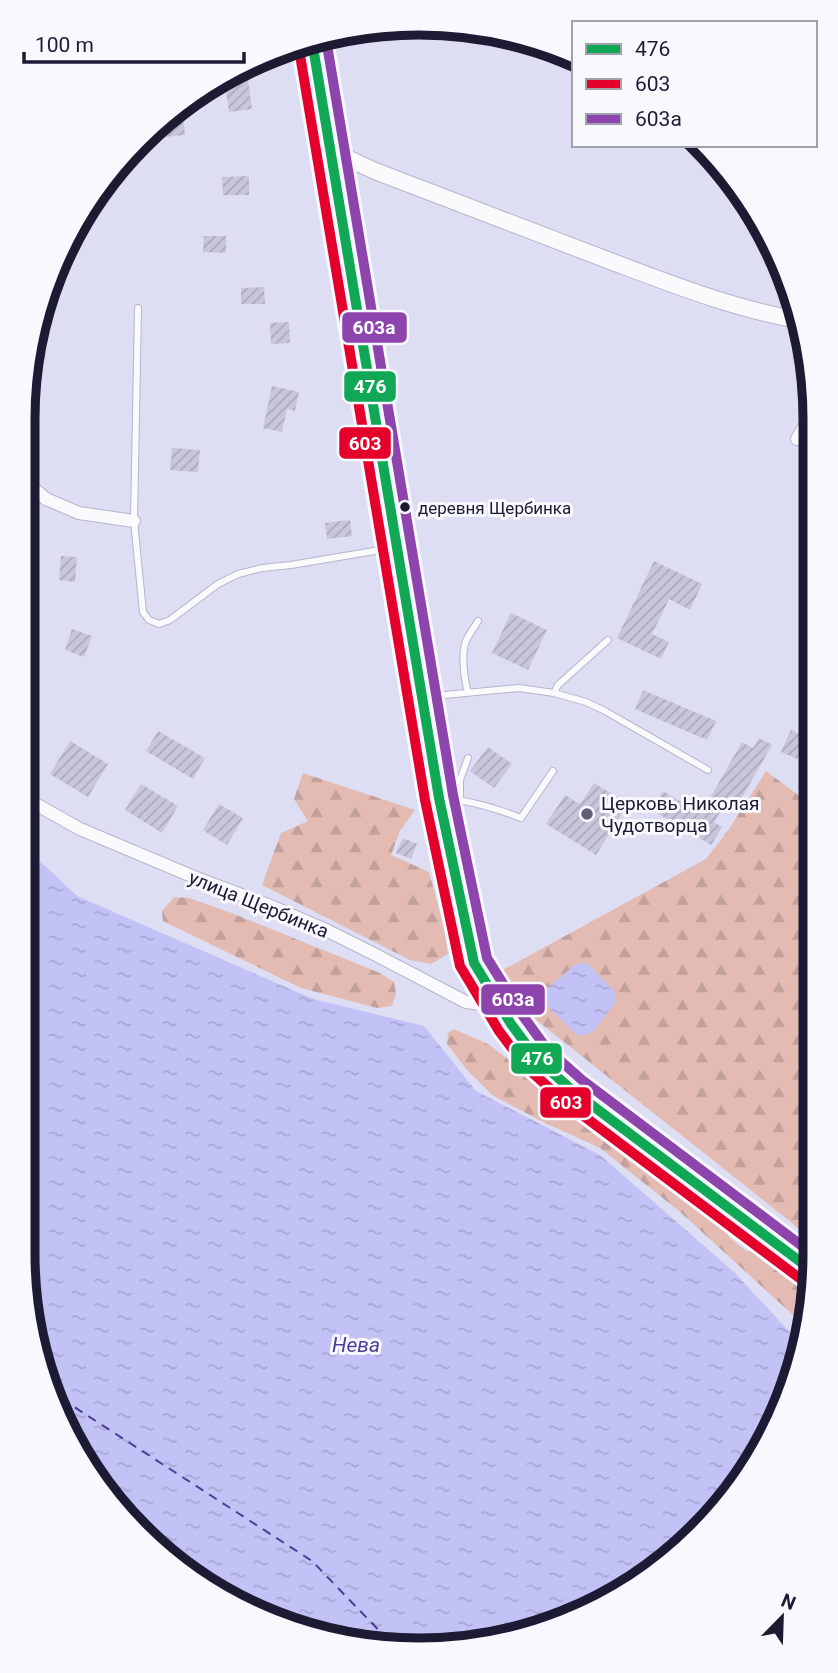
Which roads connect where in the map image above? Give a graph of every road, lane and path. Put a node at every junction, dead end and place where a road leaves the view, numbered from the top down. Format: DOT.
graph roads {
  1 [pos="313,50"];
  2 [pos="327,131"];
  3 [pos="138,308"];
  4 [pos="790,319"];
  5 [pos="803,429"];
  6 [pos="797,439"];
  7 [pos="35,490"];
  8 [pos="134,521"];
  9 [pos="398,547"];
  10 [pos="478,621"];
  11 [pos="608,640"];
  12 [pos="468,691"];
  13 [pos="554,693"];
  14 [pos="422,697"];
  15 [pos="468,758"];
  16 [pos="708,770"];
  17 [pos="553,771"];
  18 [pos="439,798"];
  19 [pos="460,799"];
  20 [pos="35,804"];
  21 [pos="493,998"];
  22 [pos="803,1237"];
  23 [pos="789,1253"];
  24 [pos="803,1263"];
  1 -- 2 [label="street"];
  2 -- 4 [label="street"];
  2 -- 9 [label="street"];
  3 -- 8 [label="lane"];
  5 -- 6 [label="street"];
  7 -- 8 [label="street"];
  8 -- 9 [label="lane"];
  9 -- 14 [label="street"];
  10 -- 12 [label="lane"];
  11 -- 13 [label="lane"];
  12 -- 13 [label="lane"];
  12 -- 14 [label="lane"];
  13 -- 16 [label="lane"];
  14 -- 18 [label="street"];
  15 -- 19 [label="lane"];
  17 -- 19 [label="lane"];
  18 -- 19 [label="lane"];
  18 -- 21 [label="street"];
  20 -- 21 [label="street, улица Щербинка"];
  21 -- 23 [label="street"];
  22 -- 23 [label="lane"];
  23 -- 24 [label="street"];
}
